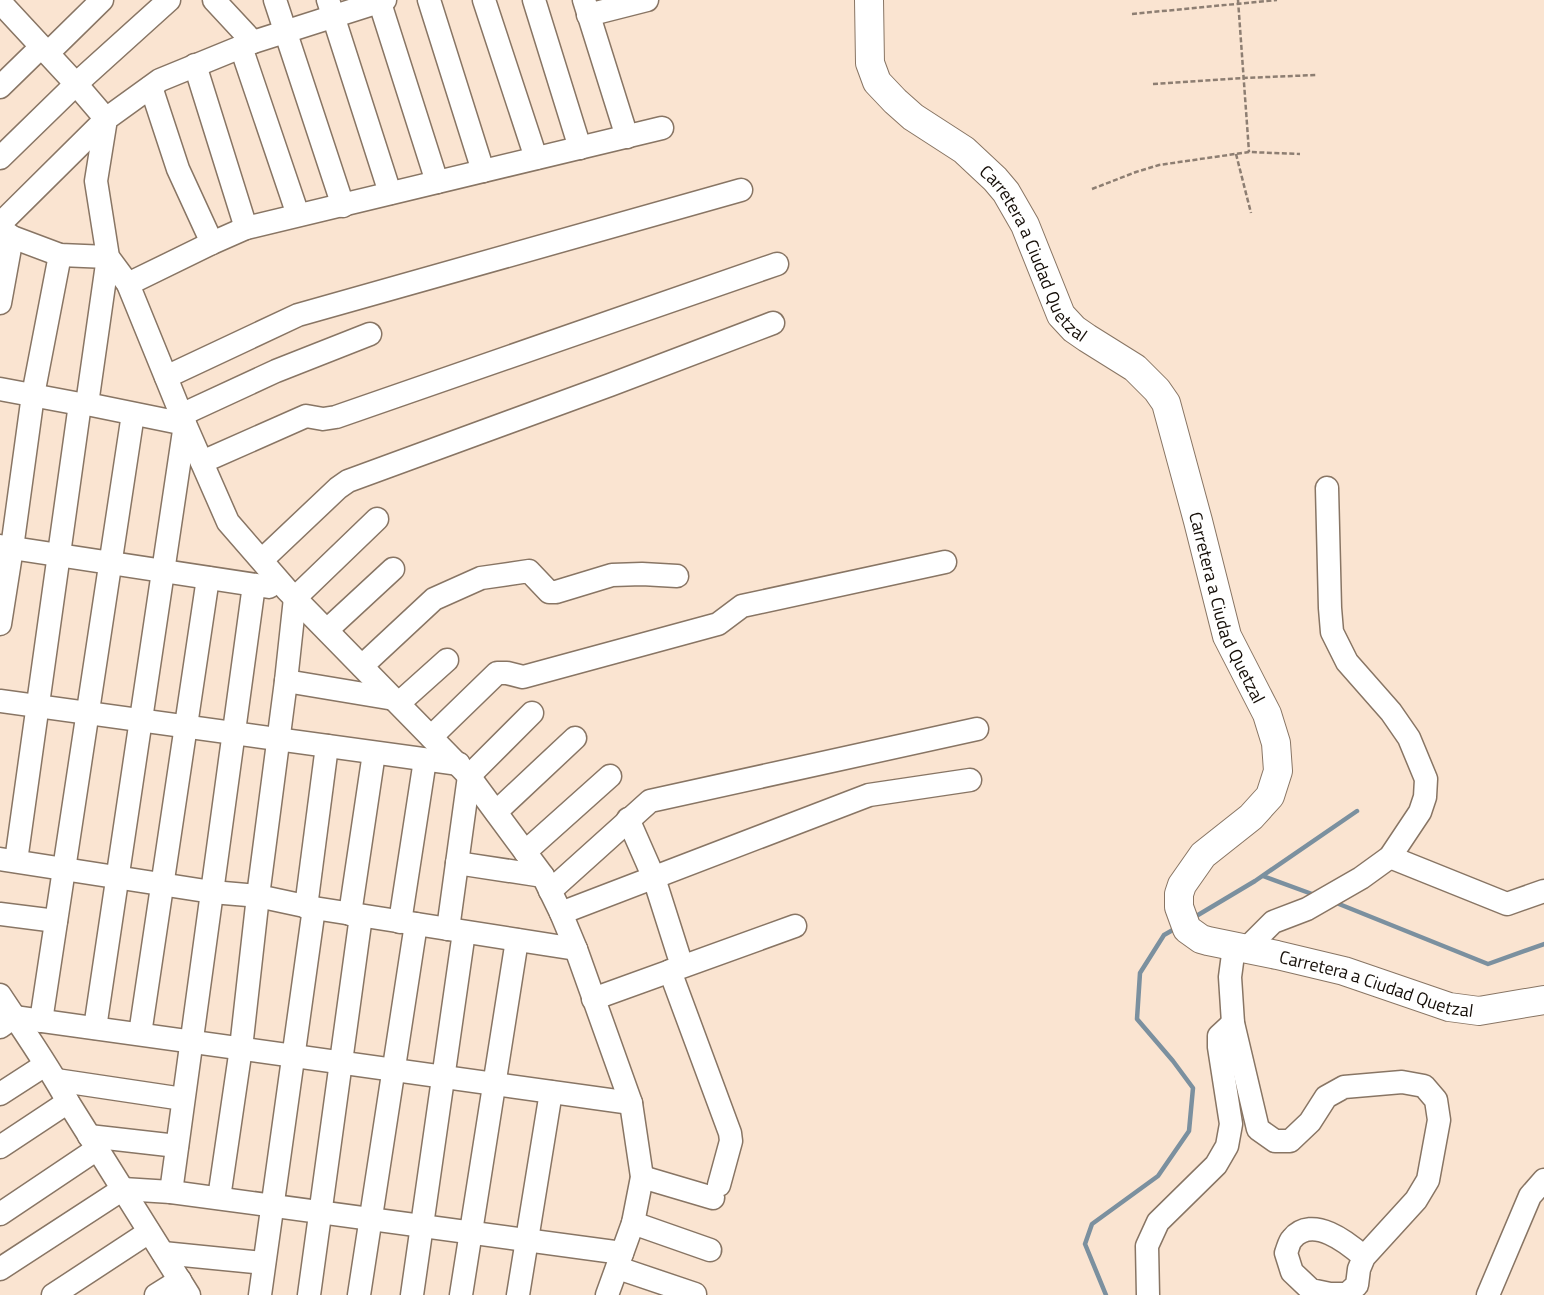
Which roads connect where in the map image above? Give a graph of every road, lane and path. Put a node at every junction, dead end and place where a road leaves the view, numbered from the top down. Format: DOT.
graph roads {
  1 [pos="102,0"];
  2 [pos="169,0"];
  3 [pos="214,0"];
  4 [pos="275,0"];
  5 [pos="429,0"];
  6 [pos="484,0"];
  7 [pos="534,0"];
  8 [pos="647,0"];
  9 [pos="869,0"];
  10 [pos="1276,0"];
  11 [pos="381,1"];
  12 [pos="1238,1"];
  13 [pos="586,7"];
  14 [pos="330,8"];
  15 [pos="8,9"];
  16 [pos="1132,14"];
  17 [pos="286,33"];
  18 [pos="247,45"];
  19 [pos="45,50"];
  20 [pos="195,66"];
  21 [pos="1316,75"];
  22 [pos="1244,78"];
  23 [pos="76,84"];
  24 [pos="1153,84"];
  25 [pos="0,87"];
  26 [pos="151,87"];
  27 [pos="106,119"];
  28 [pos="662,128"];
  29 [pos="627,137"];
  30 [pos="580,148"];
  31 [pos="1249,152"];
  32 [pos="1236,154"];
  33 [pos="1300,154"];
  34 [pos="0,158"];
  35 [pos="536,158"];
  36 [pos="483,171"];
  37 [pos="437,182"];
  38 [pos="1092,189"];
  39 [pos="741,190"];
  40 [pos="390,193"];
  41 [pos="343,206"];
  42 [pos="1251,213"];
  43 [pos="298,215"];
  44 [pos="246,228"];
  45 [pos="4,230"];
  46 [pos="212,243"];
  47 [pos="60,254"];
  48 [pos="108,257"];
  49 [pos="777,264"];
  50 [pos="2,274"];
  51 [pos="128,284"];
  52 [pos="0,302"];
  53 [pos="773,323"];
  54 [pos="370,334"];
  55 [pos="166,377"];
  56 [pos="0,389"];
  57 [pos="33,395"];
  58 [pos="84,404"];
  59 [pos="133,414"];
  60 [pos="183,419"];
  61 [pos="202,462"];
  62 [pos="1327,488"];
  63 [pos="377,519"];
  64 [pos="6,547"];
  65 [pos="59,556"];
  66 [pos="262,560"];
  67 [pos="945,562"];
  68 [pos="110,563"];
  69 [pos="393,569"];
  70 [pos="163,571"];
  71 [pos="677,576"];
  72 [pos="208,578"];
  73 [pos="254,585"];
  74 [pos="291,594"];
  75 [pos="0,624"];
  76 [pos="327,630"];
  77 [pos="447,660"];
  78 [pos="362,666"];
  79 [pos="286,681"];
  80 [pos="0,701"];
  81 [pos="397,701"];
  82 [pos="38,707"];
  83 [pos="88,713"];
  84 [pos="532,713"];
  85 [pos="141,721"];
  86 [pos="186,727"];
  87 [pos="977,729"];
  88 [pos="234,734"];
  89 [pos="432,737"];
  90 [pos="575,738"];
  91 [pos="278,740"];
  92 [pos="328,746"];
  93 [pos="374,752"];
  94 [pos="425,760"];
  95 [pos="464,770"];
  96 [pos="610,776"];
  97 [pos="970,780"];
  98 [pos="496,812"];
  99 [pos="628,819"];
  100 [pos="525,852"];
  101 [pos="1390,857"];
  102 [pos="8,860"];
  103 [pos="457,863"];
  104 [pos="64,869"];
  105 [pos="118,877"];
  106 [pos="654,878"];
  107 [pos="163,884"];
  108 [pos="547,884"];
  109 [pos="1544,891"];
  110 [pos="212,892"];
  111 [pos="258,896"];
  112 [pos="310,908"];
  113 [pos="561,913"];
  114 [pos="0,914"];
  115 [pos="356,915"];
  116 [pos="56,921"];
  117 [pos="408,923"];
  118 [pos="794,926"];
  119 [pos="456,930"];
  120 [pos="517,940"];
  121 [pos="1240,948"];
  122 [pos="576,949"];
  123 [pos="676,969"];
  124 [pos="0,994"];
  125 [pos="593,999"];
  126 [pos="1544,1000"];
  127 [pos="41,1021"];
  128 [pos="7,1022"];
  129 [pos="1233,1023"];
  130 [pos="95,1028"];
  131 [pos="140,1034"];
  132 [pos="191,1042"];
  133 [pos="241,1048"];
  134 [pos="293,1056"];
  135 [pos="341,1062"];
  136 [pos="394,1070"];
  137 [pos="50,1073"];
  138 [pos="443,1076"];
  139 [pos="494,1084"];
  140 [pos="551,1092"];
  141 [pos="0,1094"];
  142 [pos="183,1099"];
  143 [pos="68,1102"];
  144 [pos="631,1103"];
  145 [pos="93,1142"];
  146 [pos="177,1146"];
  147 [pos="0,1147"];
  148 [pos="642,1177"];
  149 [pos="1544,1180"];
  150 [pos="123,1189"];
  151 [pos="171,1192"];
  152 [pos="219,1198"];
  153 [pos="272,1205"];
  154 [pos="320,1212"];
  155 [pos="0,1214"];
  156 [pos="371,1219"];
  157 [pos="633,1223"];
  158 [pos="422,1226"];
  159 [pos="150,1232"];
  160 [pos="471,1232"];
  161 [pos="527,1240"];
  162 [pos="710,1250"];
  163 [pos="163,1253"];
  164 [pos="1364,1257"];
  165 [pos="620,1260"];
  166 [pos="264,1263"];
  167 [pos="0,1269"];
  168 [pos="185,1288"];
  169 [pos="1363,1290"];
  170 [pos="695,1294"];
  171 [pos="53,1295"];
  172 [pos="156,1295"];
  173 [pos="260,1295"];
  174 [pos="309,1295"];
  175 [pos="359,1295"];
  176 [pos="412,1295"];
  177 [pos="461,1295"];
  178 [pos="518,1295"];
  179 [pos="607,1295"];
  180 [pos="1148,1295"];
  181 [pos="1488,1295"];
  1 -- 19 [label="street"];
  2 -- 23 [label="street"];
  3 -- 18 [label="street"];
  4 -- 17 [label="street"];
  5 -- 36 [label="street"];
  6 -- 35 [label="street"];
  7 -- 30 [label="street"];
  8 -- 13 [label="street"];
  9 -- 121 [label="main road, Carretera a Ciudad Quetzal"];
  10 -- 12 [label="path"];
  11 -- 14 [label="street"];
  11 -- 37 [label="street"];
  12 -- 16 [label="path"];
  12 -- 22 [label="path"];
  13 -- 29 [label="street"];
  14 -- 17 [label="street"];
  14 -- 40 [label="street"];
  15 -- 19 [label="street"];
  17 -- 18 [label="street"];
  17 -- 41 [label="street"];
  18 -- 20 [label="street"];
  18 -- 43 [label="street"];
  19 -- 23 [label="street"];
  19 -- 25 [label="street"];
  20 -- 26 [label="street"];
  20 -- 44 [label="street"];
  21 -- 22 [label="path"];
  22 -- 24 [label="path"];
  22 -- 31 [label="path"];
  23 -- 27 [label="street"];
  23 -- 34 [label="street"];
  26 -- 27 [label="street"];
  26 -- 46 [label="street"];
  27 -- 45 [label="street"];
  27 -- 48 [label="street"];
  28 -- 29 [label="street"];
  29 -- 30 [label="street"];
  30 -- 35 [label="street"];
  31 -- 32 [label="path"];
  31 -- 33 [label="path"];
  32 -- 38 [label="path"];
  32 -- 42 [label="path"];
  35 -- 36 [label="street"];
  36 -- 37 [label="street"];
  37 -- 40 [label="street"];
  39 -- 55 [label="street"];
  40 -- 41 [label="street"];
  41 -- 43 [label="street"];
  43 -- 44 [label="street"];
  44 -- 46 [label="street"];
  45 -- 47 [label="street"];
  45 -- 50 [label="street"];
  46 -- 51 [label="street"];
  47 -- 48 [label="street"];
  47 -- 57 [label="street"];
  48 -- 51 [label="street"];
  48 -- 58 [label="street"];
  49 -- 61 [label="street"];
  50 -- 52 [label="street"];
  51 -- 55 [label="street"];
  53 -- 66 [label="street"];
  54 -- 60 [label="street"];
  55 -- 60 [label="street"];
  56 -- 57 [label="street"];
  57 -- 58 [label="street"];
  57 -- 64 [label="street"];
  58 -- 59 [label="street"];
  58 -- 65 [label="street"];
  59 -- 60 [label="street"];
  59 -- 68 [label="street"];
  60 -- 61 [label="street"];
  60 -- 70 [label="street"];
  61 -- 66 [label="street"];
  62 -- 101 [label="street"];
  63 -- 74 [label="street"];
  64 -- 65 [label="street"];
  64 -- 75 [label="street"];
  65 -- 68 [label="street"];
  65 -- 82 [label="street"];
  66 -- 74 [label="street"];
  67 -- 89 [label="street"];
  68 -- 70 [label="street"];
  68 -- 83 [label="street"];
  69 -- 76 [label="street"];
  70 -- 72 [label="street"];
  70 -- 85 [label="street"];
  71 -- 78 [label="street"];
  72 -- 73 [label="street"];
  72 -- 86 [label="street"];
  73 -- 74 [label="street"];
  73 -- 88 [label="street"];
  74 -- 76 [label="street"];
  74 -- 79 [label="street"];
  76 -- 78 [label="street"];
  77 -- 81 [label="street"];
  78 -- 81 [label="street"];
  79 -- 81 [label="street"];
  79 -- 91 [label="street"];
  80 -- 82 [label="street"];
  81 -- 89 [label="street"];
  82 -- 83 [label="street"];
  82 -- 102 [label="street"];
  83 -- 85 [label="street"];
  83 -- 104 [label="street"];
  84 -- 95 [label="street"];
  85 -- 86 [label="street"];
  85 -- 105 [label="street"];
  86 -- 88 [label="street"];
  86 -- 107 [label="street"];
  87 -- 99 [label="street"];
  88 -- 91 [label="street"];
  88 -- 110 [label="street"];
  89 -- 95 [label="street"];
  90 -- 98 [label="street"];
  91 -- 92 [label="street"];
  91 -- 111 [label="street"];
  92 -- 93 [label="street"];
  92 -- 112 [label="street"];
  93 -- 94 [label="street"];
  93 -- 115 [label="street"];
  94 -- 95 [label="street"];
  94 -- 117 [label="street"];
  95 -- 98 [label="street"];
  95 -- 103 [label="street"];
  96 -- 100 [label="street"];
  97 -- 106 [label="street"];
  98 -- 100 [label="street"];
  99 -- 106 [label="street"];
  99 -- 108 [label="street"];
  100 -- 108 [label="street"];
  101 -- 109 [label="street"];
  101 -- 121 [label="street"];
  102 -- 104 [label="street"];
  103 -- 108 [label="street"];
  103 -- 119 [label="street"];
  104 -- 105 [label="street"];
  104 -- 116 [label="street"];
  105 -- 107 [label="street"];
  105 -- 130 [label="street"];
  106 -- 113 [label="street"];
  106 -- 123 [label="street"];
  107 -- 110 [label="street"];
  107 -- 131 [label="street"];
  108 -- 113 [label="street"];
  110 -- 111 [label="street"];
  110 -- 132 [label="street"];
  111 -- 112 [label="street"];
  111 -- 133 [label="street"];
  112 -- 115 [label="street"];
  112 -- 134 [label="street"];
  113 -- 122 [label="street"];
  114 -- 116 [label="street"];
  115 -- 117 [label="street"];
  115 -- 135 [label="street"];
  116 -- 127 [label="street"];
  117 -- 119 [label="street"];
  117 -- 136 [label="street"];
  118 -- 123 [label="street"];
  119 -- 120 [label="street"];
  119 -- 138 [label="street"];
  120 -- 122 [label="street"];
  120 -- 139 [label="street"];
  121 -- 126 [label="main road, Carretera a Ciudad Quetzal"];
  121 -- 129 [label="street"];
  122 -- 125 [label="street"];
  123 -- 125 [label="street"];
  123 -- 148 [label="street"];
  124 -- 128 [label="street"];
  125 -- 144 [label="street"];
  127 -- 128 [label="street"];
  127 -- 130 [label="street"];
  128 -- 137 [label="street"];
  129 -- 164 [label="street"];
  129 -- 180 [label="street"];
  130 -- 131 [label="street"];
  131 -- 132 [label="street"];
  132 -- 133 [label="street"];
  132 -- 142 [label="street"];
  133 -- 134 [label="street"];
  133 -- 152 [label="street"];
  134 -- 135 [label="street"];
  134 -- 153 [label="street"];
  135 -- 136 [label="street"];
  135 -- 154 [label="street"];
  136 -- 138 [label="street"];
  136 -- 156 [label="street"];
  137 -- 141 [label="street"];
  137 -- 142 [label="street"];
  137 -- 143 [label="street"];
  138 -- 139 [label="street"];
  138 -- 158 [label="street"];
  139 -- 140 [label="street"];
  139 -- 160 [label="street"];
  140 -- 144 [label="street"];
  140 -- 161 [label="street"];
  142 -- 146 [label="street"];
  143 -- 145 [label="street"];
  143 -- 147 [label="street"];
  144 -- 148 [label="street"];
  145 -- 146 [label="street"];
  145 -- 150 [label="street"];
  145 -- 155 [label="street"];
  146 -- 151 [label="street"];
  148 -- 157 [label="street"];
  149 -- 181 [label="street"];
  150 -- 151 [label="street"];
  150 -- 159 [label="street"];
  150 -- 167 [label="street"];
  151 -- 152 [label="street"];
  152 -- 153 [label="street"];
  153 -- 154 [label="street"];
  153 -- 166 [label="street"];
  154 -- 156 [label="street"];
  154 -- 174 [label="street"];
  156 -- 158 [label="street"];
  156 -- 175 [label="street"];
  157 -- 162 [label="street"];
  157 -- 165 [label="street"];
  158 -- 160 [label="street"];
  158 -- 176 [label="street"];
  159 -- 163 [label="street"];
  159 -- 171 [label="street"];
  160 -- 161 [label="street"];
  160 -- 177 [label="street"];
  161 -- 165 [label="street"];
  161 -- 178 [label="street"];
  163 -- 166 [label="street"];
  163 -- 168 [label="street"];
  164 -- 169 [label="street"];
  164 -- 169 [label="street"];
  165 -- 170 [label="street"];
  165 -- 179 [label="street"];
  166 -- 173 [label="street"];
  168 -- 172 [label="street"];
}
